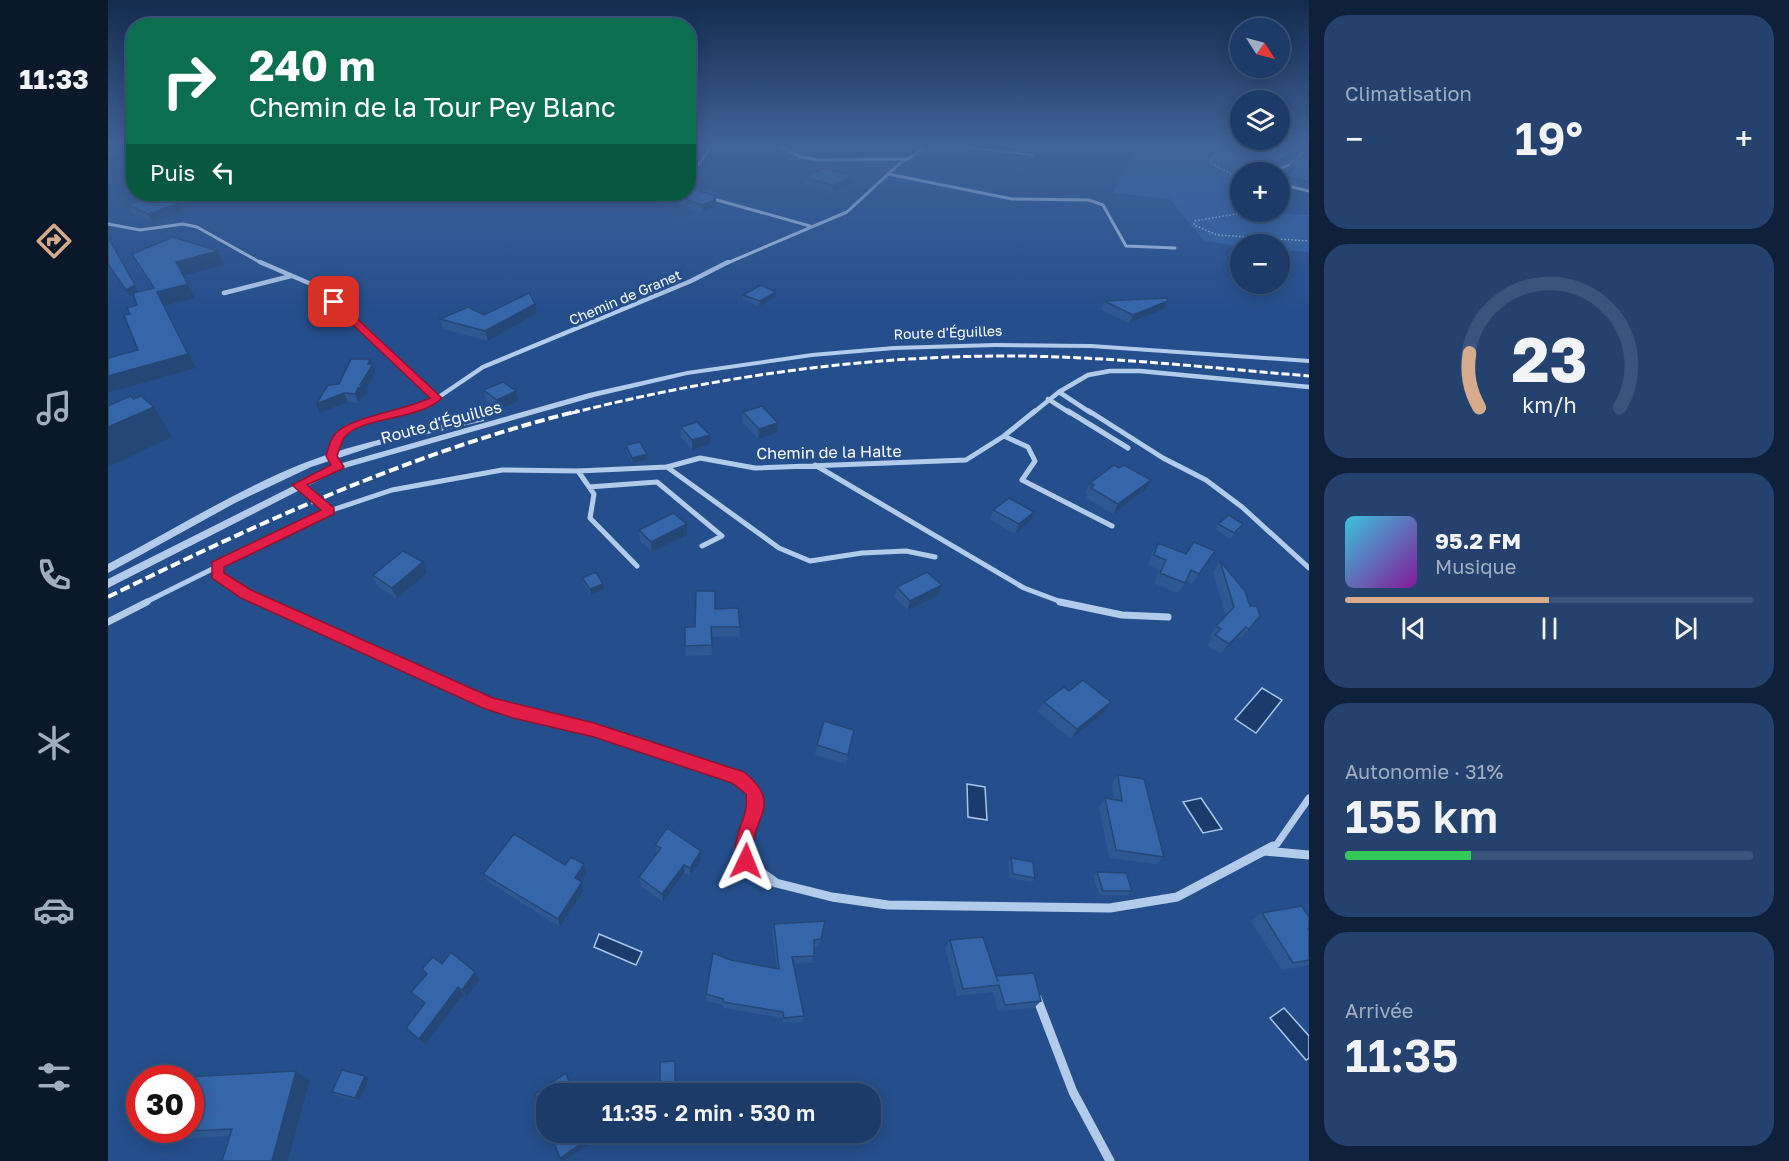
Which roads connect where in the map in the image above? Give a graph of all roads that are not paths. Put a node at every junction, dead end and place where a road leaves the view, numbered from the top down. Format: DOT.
graph roads {
  1 [pos="720,201"];
  2 [pos="859,201"];
  3 [pos="1092,201"];
  4 [pos="108,224"];
  5 [pos="810,227"];
  6 [pos="1175,248"];
  7 [pos="292,276"];
  8 [pos="224,293"];
  9 [pos="1309,361"];
  10 [pos="1309,387"];
  11 [pos="1059,392"];
  12 [pos="592,395"];
  13 [pos="436,398"];
  14 [pos="1048,399"];
  15 [pos="1004,436"];
  16 [pos="1128,448"];
  17 [pos="332,456"];
  18 [pos="814,465"];
  19 [pos="338,467"];
  20 [pos="667,467"];
  21 [pos="578,471"];
  22 [pos="283,475"];
  23 [pos="298,485"];
  24 [pos="589,487"];
  25 [pos="329,511"];
  26 [pos="1112,526"];
  27 [pos="702,546"];
  28 [pos="935,557"];
  29 [pos="217,565"];
  30 [pos="637,566"];
  31 [pos="1309,568"];
  32 [pos="108,569"];
  33 [pos="108,584"];
  34 [pos="1168,617"];
  35 [pos="108,622"];
  36 [pos="1309,798"];
  37 [pos="1264,851"];
  38 [pos="1309,855"];
  39 [pos="1037,998"];
  40 [pos="1110,1161"];
  1 -- 5 [label="street"];
  2 -- 5 [label="street, Chemin de Granet"];
  3 -- 6 [label="street"];
  4 -- 7 [label="street"];
  5 -- 13 [label="street, Chemin de Granet"];
  7 -- 8 [label="street"];
  7 -- 13 [label="street"];
  9 -- 12 [label="street, Route d'Éguilles"];
  10 -- 11 [label="street, Chemin de la Halte"];
  11 -- 14 [label="street, Chemin de la Halte"];
  11 -- 31 [label="street"];
  12 -- 17 [label="street, Route d'Éguilles"];
  12 -- 19 [label="street, Route d'Éguilles"];
  13 -- 17 [label="street, Chemin de Granet"];
  14 -- 15 [label="street, Chemin de la Halte"];
  14 -- 16 [label="street"];
  15 -- 18 [label="street, Chemin de la Halte"];
  15 -- 26 [label="street"];
  17 -- 19 [label="street"];
  17 -- 22 [label="street, Route d'Éguilles"];
  18 -- 20 [label="street, Chemin de la Halte"];
  18 -- 34 [label="street"];
  19 -- 23 [label="street, Route d'Éguilles"];
  20 -- 21 [label="street, Chemin de la Halte"];
  20 -- 28 [label="street"];
  21 -- 24 [label="street"];
  21 -- 25 [label="street, Chemin de la Halte"];
  22 -- 23 [label="street"];
  22 -- 32 [label="street, Route d'Éguilles"];
  23 -- 25 [label="street"];
  23 -- 33 [label="street, Route d'Éguilles"];
  24 -- 27 [label="street"];
  24 -- 30 [label="street"];
  25 -- 29 [label="street, Chemin de la Halte"];
  29 -- 35 [label="street, Chemin de la Halte"];
  29 -- 37 [label="street"];
  36 -- 37 [label="street"];
  37 -- 38 [label="street"];
  39 -- 40 [label="street"];
}
